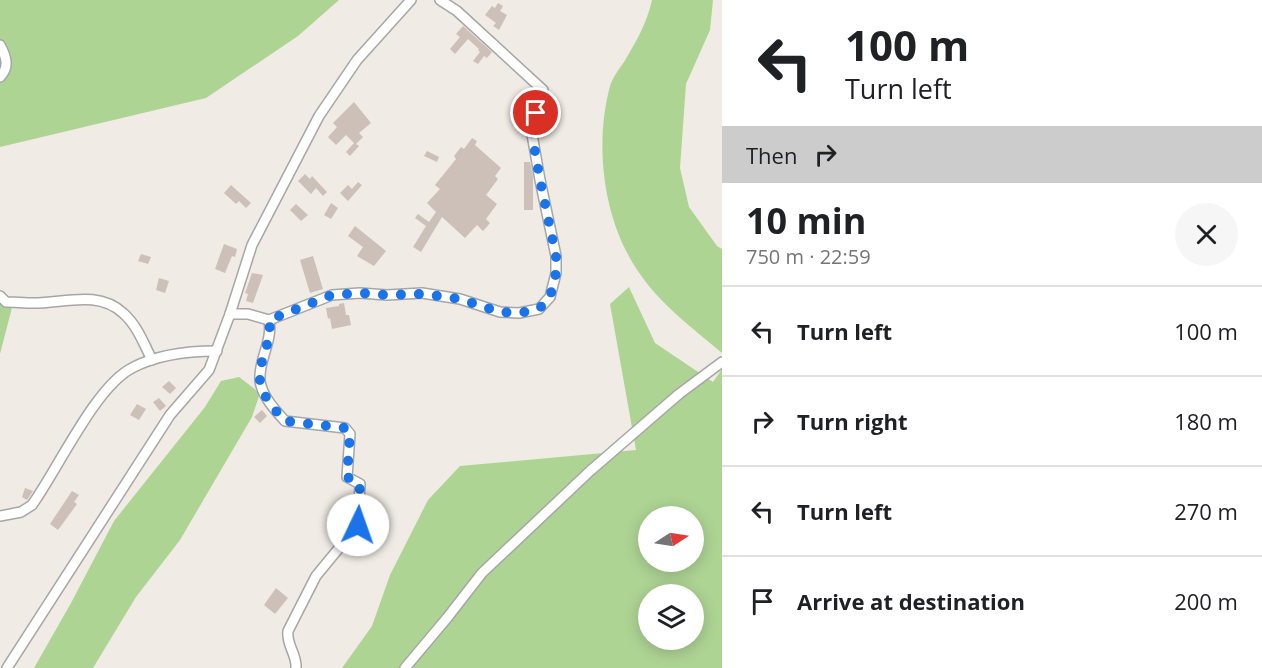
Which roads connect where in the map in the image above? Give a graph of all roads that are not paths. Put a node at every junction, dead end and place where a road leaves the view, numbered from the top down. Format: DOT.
graph roads {
  1 [pos="411,0"];
  2 [pos="440,0"];
  3 [pos="0,45"];
  4 [pos="0,77"];
  5 [pos="0,296"];
  6 [pos="230,314"];
  7 [pos="269,320"];
  8 [pos="217,351"];
  9 [pos="152,360"];
  10 [pos="722,362"];
  11 [pos="0,516"];
  12 [pos="8,668"];
  13 [pos="296,668"];
  14 [pos="405,668"];
  1 -- 6 [label="street"];
  2 -- 7 [label="street"];
  3 -- 4 [label="street"];
  5 -- 9 [label="street"];
  6 -- 7 [label="street"];
  6 -- 8 [label="street"];
  7 -- 13 [label="street"];
  8 -- 9 [label="street"];
  8 -- 12 [label="street"];
  9 -- 11 [label="street"];
  10 -- 14 [label="street"];
}
